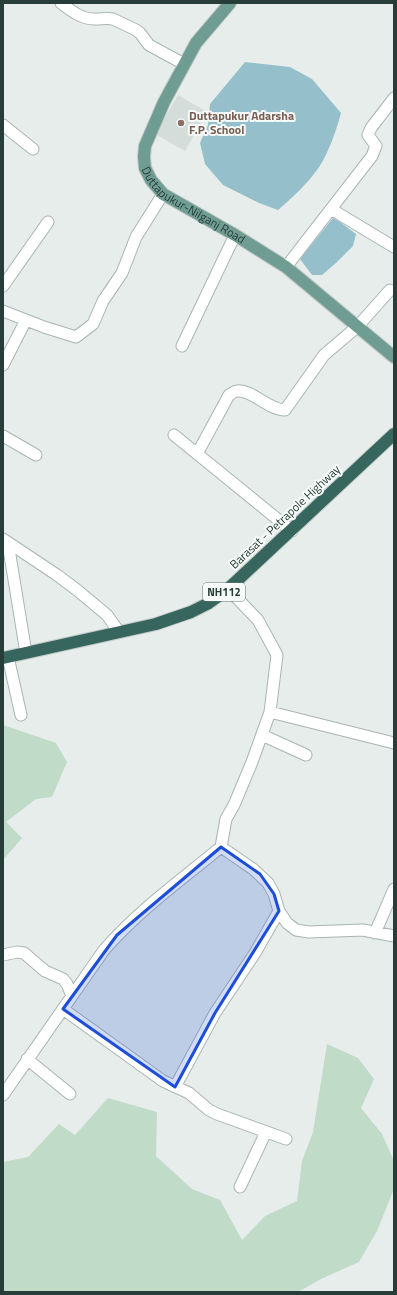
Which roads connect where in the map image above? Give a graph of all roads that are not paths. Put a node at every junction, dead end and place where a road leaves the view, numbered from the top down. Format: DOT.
graph roads {
  1 [pos="61,3"];
  2 [pos="230,3"];
  3 [pos="184,64"];
  4 [pos="394,98"];
  5 [pos="3,125"];
  6 [pos="33,149"];
  7 [pos="163,194"];
  8 [pos="331,209"];
  9 [pos="48,222"];
  10 [pos="235,234"];
  11 [pos="394,247"];
  12 [pos="286,267"];
  13 [pos="3,286"];
  14 [pos="390,290"];
  15 [pos="3,311"];
  16 [pos="26,320"];
  17 [pos="358,326"];
  18 [pos="182,346"];
  19 [pos="394,356"];
  20 [pos="3,364"];
  21 [pos="394,434"];
  22 [pos="174,435"];
  23 [pos="3,436"];
  24 [pos="198,454"];
  25 [pos="36,455"];
  26 [pos="292,530"];
  27 [pos="6,541"];
  28 [pos="228,589"];
  29 [pos="119,632"];
  30 [pos="26,653"];
  31 [pos="6,658"];
  32 [pos="270,712"];
  33 [pos="21,715"];
  34 [pos="262,735"];
  35 [pos="394,743"];
  36 [pos="306,755"];
  37 [pos="221,847"];
  38 [pos="394,889"];
  39 [pos="279,911"];
  40 [pos="374,933"];
  41 [pos="394,936"];
  42 [pos="3,955"];
  43 [pos="72,996"];
  44 [pos="63,1008"];
  45 [pos="27,1059"];
  46 [pos="175,1087"];
  47 [pos="70,1094"];
  48 [pos="3,1096"];
  49 [pos="266,1132"];
  50 [pos="286,1139"];
  51 [pos="240,1187"];
  1 -- 3 [label="street"];
  2 -- 3 [label="main road, Duttapukur-Nilganj Road"];
  3 -- 7 [label="main road, Duttapukur-Nilganj Road"];
  4 -- 8 [label="street"];
  5 -- 6 [label="street"];
  7 -- 10 [label="main road, Duttapukur-Nilganj Road"];
  7 -- 16 [label="street"];
  8 -- 11 [label="street"];
  8 -- 12 [label="street"];
  9 -- 13 [label="street"];
  10 -- 12 [label="main road, Duttapukur-Nilganj Road"];
  10 -- 18 [label="street"];
  12 -- 17 [label="main road, Duttapukur-Nilganj Road"];
  14 -- 17 [label="street"];
  15 -- 16 [label="street"];
  16 -- 20 [label="street"];
  17 -- 19 [label="main road, Duttapukur-Nilganj Road"];
  17 -- 24 [label="street"];
  21 -- 26 [label="highway, Barasat - Petrapole Highway / NH112"];
  22 -- 24 [label="street"];
  23 -- 25 [label="street"];
  24 -- 26 [label="street"];
  26 -- 28 [label="highway, Barasat - Petrapole Highway / NH112"];
  27 -- 29 [label="street"];
  27 -- 30 [label="street"];
  28 -- 29 [label="highway, Barasat - Petrapole Highway / NH112"];
  28 -- 32 [label="street"];
  29 -- 30 [label="highway, Barasat - Petrapole Highway / NH112"];
  30 -- 31 [label="highway, Barasat - Petrapole Highway / NH112"];
  31 -- 33 [label="street"];
  32 -- 34 [label="street"];
  32 -- 35 [label="street"];
  34 -- 36 [label="street"];
  34 -- 37 [label="street"];
  37 -- 39 [label="street"];
  37 -- 43 [label="street"];
  38 -- 40 [label="street"];
  39 -- 40 [label="street"];
  39 -- 46 [label="street"];
  40 -- 41 [label="street"];
  42 -- 43 [label="street"];
  43 -- 44 [label="street"];
  44 -- 45 [label="street"];
  44 -- 46 [label="street"];
  45 -- 47 [label="street"];
  45 -- 48 [label="street"];
  46 -- 49 [label="street"];
  49 -- 50 [label="street"];
  49 -- 51 [label="street"];
}
